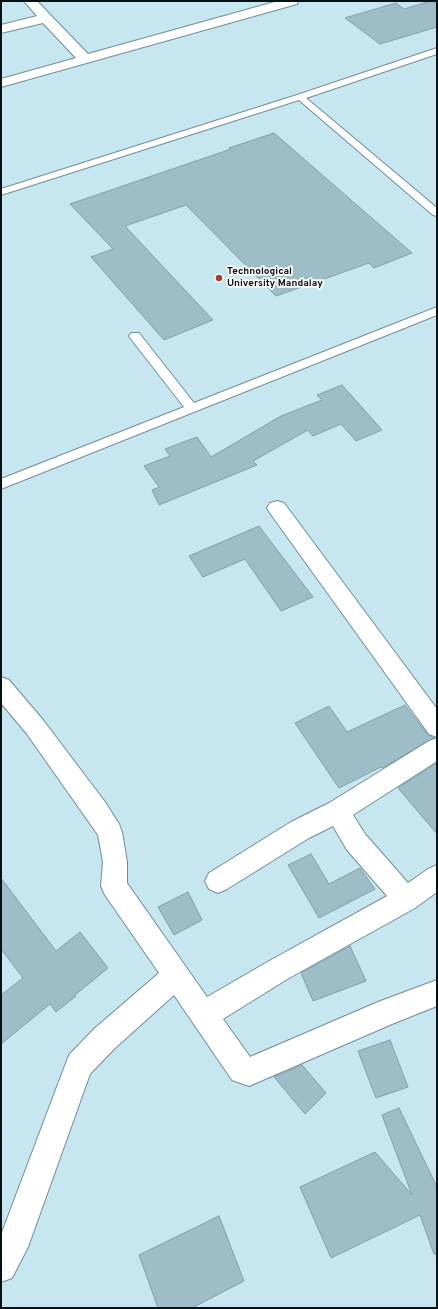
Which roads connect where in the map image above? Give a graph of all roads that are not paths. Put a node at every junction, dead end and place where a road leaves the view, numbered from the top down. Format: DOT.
graph roads {
  1 [pos="30,1"];
  2 [pos="292,1"];
  3 [pos="46,18"];
  4 [pos="1,29"];
  5 [pos="437,51"];
  6 [pos="85,59"];
  7 [pos="1,82"];
  8 [pos="300,97"];
  9 [pos="1,192"];
  10 [pos="437,213"];
  11 [pos="437,311"];
  12 [pos="135,336"];
  13 [pos="191,408"];
  14 [pos="1,484"];
  15 [pos="277,508"];
  16 [pos="1,686"];
  17 [pos="437,727"];
  18 [pos="437,748"];
  19 [pos="338,811"];
  20 [pos="437,877"];
  21 [pos="218,881"];
  22 [pos="406,899"];
  23 [pos="176,975"];
  24 [pos="437,993"];
  25 [pos="203,1015"];
  26 [pos="1,1267"];
  1 -- 3 [label="street"];
  2 -- 6 [label="street"];
  3 -- 4 [label="street"];
  3 -- 6 [label="street"];
  5 -- 8 [label="lane"];
  6 -- 7 [label="street"];
  8 -- 9 [label="lane"];
  8 -- 10 [label="lane"];
  11 -- 13 [label="lane"];
  12 -- 13 [label="lane"];
  13 -- 14 [label="lane"];
  15 -- 17 [label="street"];
  16 -- 23 [label="street"];
  18 -- 19 [label="street"];
  19 -- 21 [label="street"];
  19 -- 22 [label="street"];
  20 -- 22 [label="street"];
  22 -- 25 [label="street"];
  23 -- 25 [label="street"];
  23 -- 26 [label="street"];
  24 -- 25 [label="street"];
}
